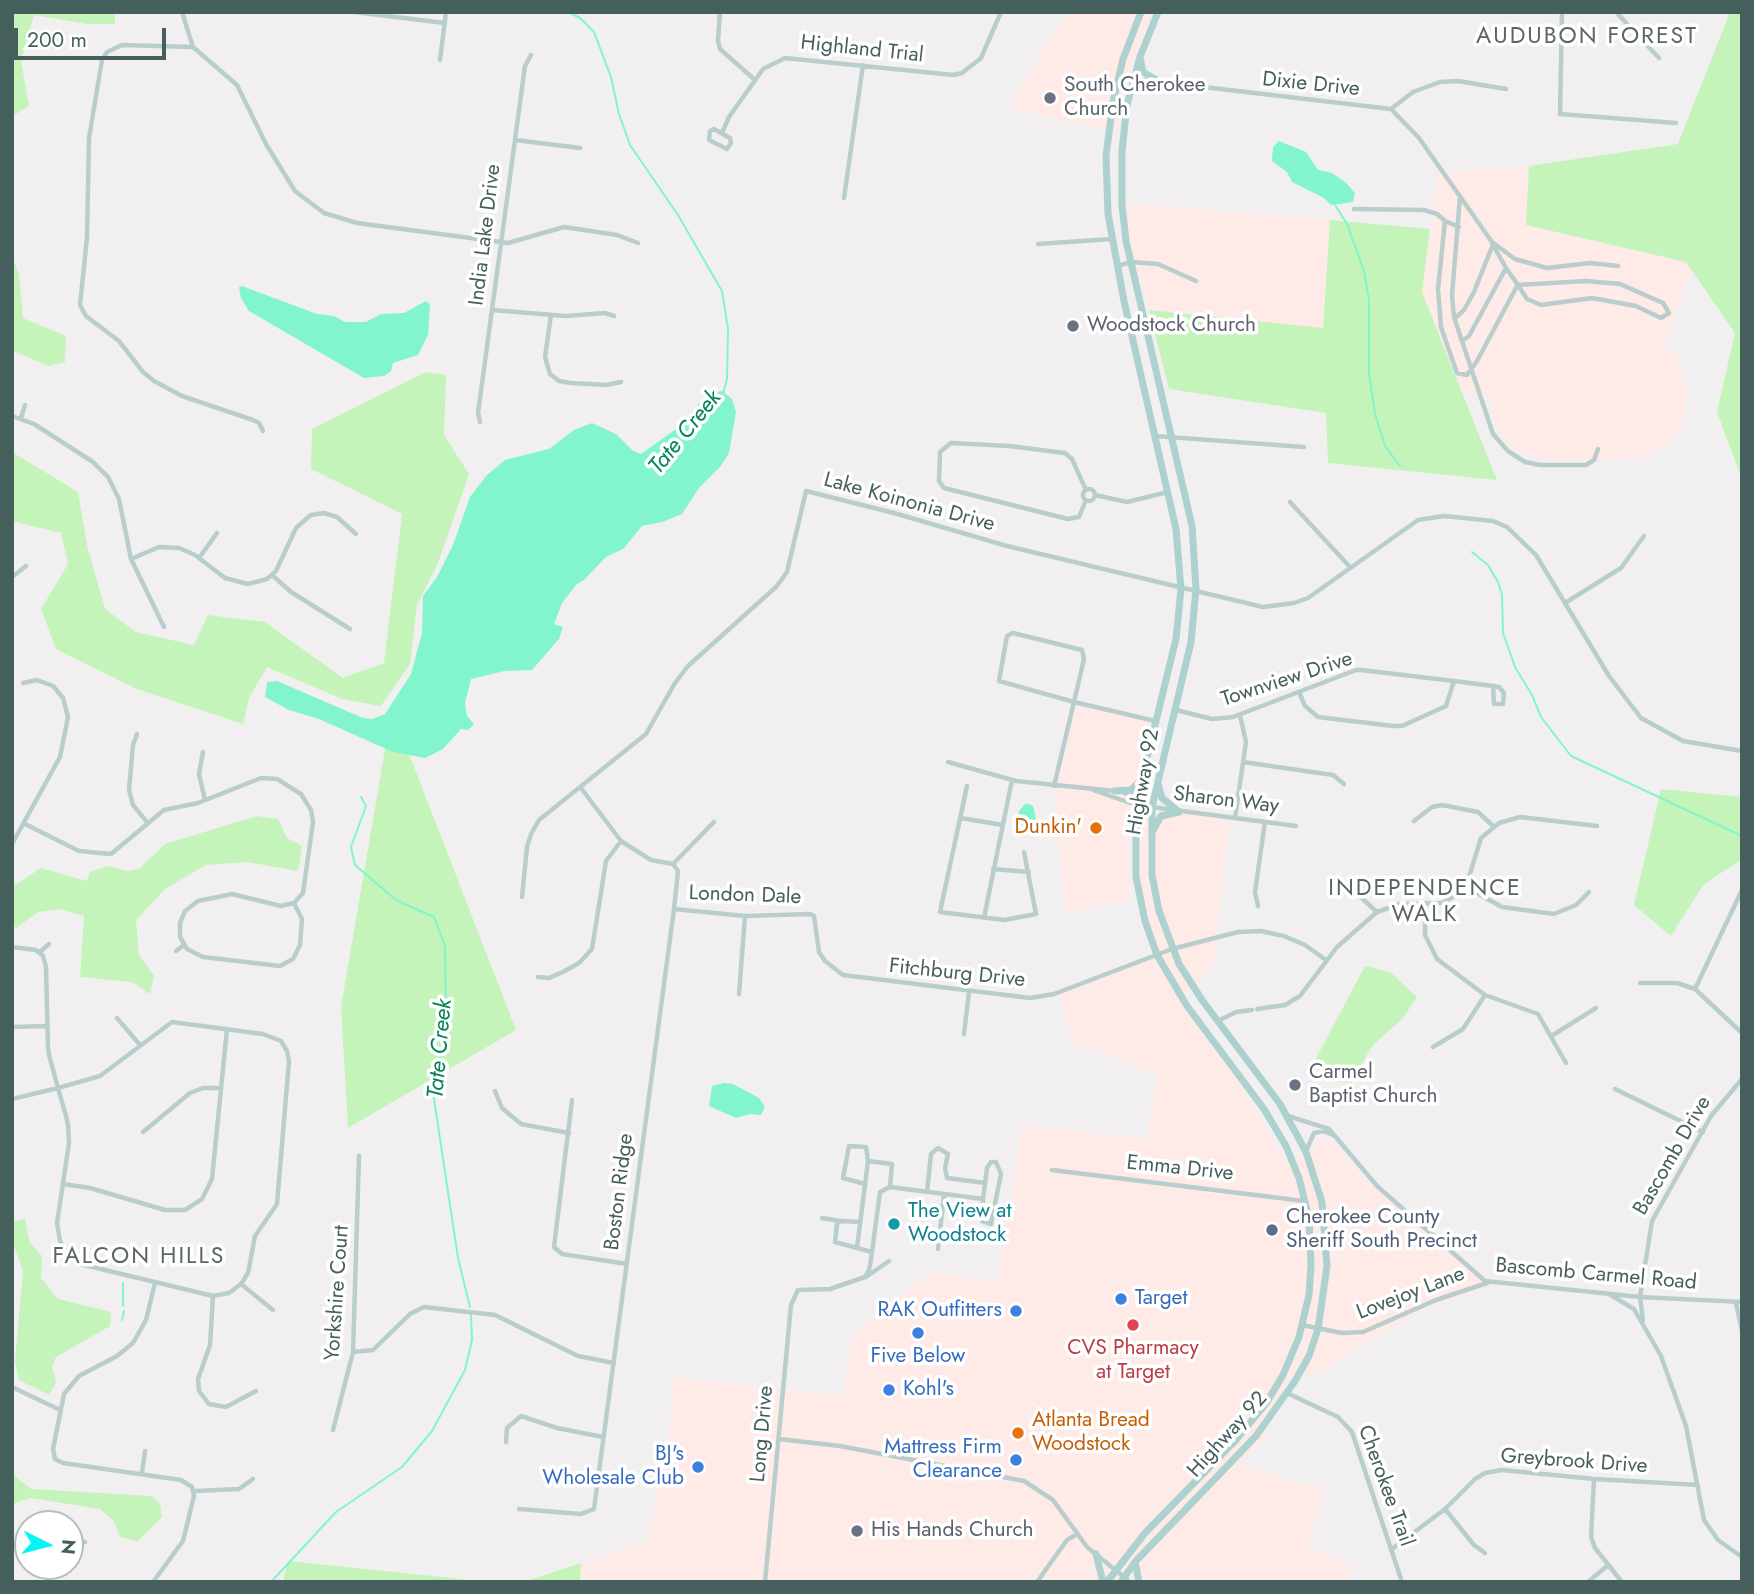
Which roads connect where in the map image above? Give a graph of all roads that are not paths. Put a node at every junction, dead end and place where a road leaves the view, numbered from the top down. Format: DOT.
graph roads {
  1 [pos="182,12"];
  2 [pos="354,12"];
  3 [pos="446,12"];
  4 [pos="720,12"];
  5 [pos="1002,12"];
  6 [pos="1142,12"];
  7 [pos="1158,12"];
  8 [pos="1562,12"];
  9 [pos="1616,12"];
  10 [pos="445,23"];
  11 [pos="193,47"];
  12 [pos="531,55"];
  13 [pos="1140,57"];
  14 [pos="1659,58"];
  15 [pos="440,60"];
  16 [pos="863,65"];
  17 [pos="1118,77"];
  18 [pos="755,80"];
  19 [pos="1133,80"];
  20 [pos="1166,85"];
  21 [pos="1506,89"];
  22 [pos="1391,109"];
  23 [pos="1676,123"];
  24 [pos="722,133"];
  25 [pos="515,140"];
  26 [pos="580,148"];
  27 [pos="1460,196"];
  28 [pos="844,198"];
  29 [pos="1354,209"];
  30 [pos="1445,221"];
  31 [pos="1459,227"];
  32 [pos="1112,239"];
  33 [pos="501,242"];
  34 [pos="638,243"];
  35 [pos="1492,243"];
  36 [pos="1038,244"];
  37 [pos="1131,262"];
  38 [pos="1618,266"];
  39 [pos="1116,267"];
  40 [pos="1506,268"];
  41 [pos="1196,281"];
  42 [pos="1518,285"];
  43 [pos="492,310"];
  44 [pos="551,315"];
  45 [pos="614,316"];
  46 [pos="1455,318"];
  47 [pos="1462,341"];
  48 [pos="1471,370"];
  49 [pos="621,382"];
  50 [pos="25,405"];
  51 [pos="12,416"];
  52 [pos="21,418"];
  53 [pos="480,422"];
  54 [pos="263,432"];
  55 [pos="1155,436"];
  56 [pos="1171,436"];
  57 [pos="1304,447"];
  58 [pos="1598,449"];
  59 [pos="1086,490"];
  60 [pos="1168,492"];
  61 [pos="1096,495"];
  62 [pos="1086,500"];
  63 [pos="1290,502"];
  64 [pos="217,533"];
  65 [pos="356,534"];
  66 [pos="1644,536"];
  67 [pos="199,558"];
  68 [pos="131,559"];
  69 [pos="26,566"];
  70 [pos="1350,567"];
  71 [pos="272,575"];
  72 [pos="12,577"];
  73 [pos="1181,589"];
  74 [pos="1196,593"];
  75 [pos="1566,603"];
  76 [pos="164,627"];
  77 [pos="350,629"];
  78 [pos="1454,681"];
  79 [pos="23,684"];
  80 [pos="1493,686"];
  81 [pos="1299,692"];
  82 [pos="1074,702"];
  83 [pos="1175,710"];
  84 [pos="1240,715"];
  85 [pos="1156,721"];
  86 [pos="138,734"];
  87 [pos="1742,751"];
  88 [pos="203,752"];
  89 [pos="948,762"];
  90 [pos="1243,762"];
  91 [pos="1142,778"];
  92 [pos="1012,780"];
  93 [pos="1157,782"];
  94 [pos="1344,784"];
  95 [pos="967,786"];
  96 [pos="1054,786"];
  97 [pos="581,788"];
  98 [pos="1093,789"];
  99 [pos="1115,791"];
  100 [pos="205,800"];
  101 [pos="1137,801"];
  102 [pos="1152,807"];
  103 [pos="1179,812"];
  104 [pos="961,818"];
  105 [pos="1235,818"];
  106 [pos="1414,821"];
  107 [pos="147,822"];
  108 [pos="714,822"];
  109 [pos="1265,822"];
  110 [pos="25,824"];
  111 [pos="1003,825"];
  112 [pos="1296,826"];
  113 [pos="1493,826"];
  114 [pos="1597,826"];
  115 [pos="1150,840"];
  116 [pos="621,841"];
  117 [pos="12,844"];
  118 [pos="1024,852"];
  119 [pos="673,864"];
  120 [pos="993,869"];
  121 [pos="1029,872"];
  122 [pos="1345,883"];
  123 [pos="1464,886"];
  124 [pos="1742,890"];
  125 [pos="1589,892"];
  126 [pos="522,897"];
  127 [pos="294,903"];
  128 [pos="1424,904"];
  129 [pos="1258,906"];
  130 [pos="674,909"];
  131 [pos="1377,912"];
  132 [pos="745,916"];
  133 [pos="814,916"];
  134 [pos="984,918"];
  135 [pos="49,944"];
  136 [pos="184,945"];
  137 [pos="12,947"];
  138 [pos="1172,949"];
  139 [pos="176,951"];
  140 [pos="40,953"];
  141 [pos="1157,956"];
  142 [pos="1326,960"];
  143 [pos="538,977"];
  144 [pos="1640,983"];
  145 [pos="1695,989"];
  146 [pos="969,992"];
  147 [pos="739,994"];
  148 [pos="1485,995"];
  149 [pos="1596,1008"];
  150 [pos="117,1018"];
  151 [pos="1218,1021"];
  152 [pos="46,1026"];
  153 [pos="12,1027"];
  154 [pos="227,1029"];
  155 [pos="1742,1033"];
  156 [pos="964,1034"];
  157 [pos="1552,1035"];
  158 [pos="140,1045"];
  159 [pos="1433,1047"];
  160 [pos="1566,1063"];
  161 [pos="1742,1079"];
  162 [pos="58,1088"];
  163 [pos="219,1088"];
  164 [pos="1615,1088"];
  165 [pos="495,1091"];
  166 [pos="12,1100"];
  167 [pos="572,1100"];
  168 [pos="1287,1115"];
  169 [pos="143,1132"];
  170 [pos="1703,1132"];
  171 [pos="569,1133"];
  172 [pos="1338,1139"];
  173 [pos="1306,1152"];
  174 [pos="359,1156"];
  175 [pos="868,1161"];
  176 [pos="1052,1170"];
  177 [pos="985,1183"];
  178 [pos="63,1184"];
  179 [pos="865,1184"];
  180 [pos="890,1187"];
  181 [pos="927,1192"];
  182 [pos="944,1195"];
  183 [pos="983,1199"];
  184 [pos="1305,1201"];
  185 [pos="822,1218"];
  186 [pos="841,1221"];
  187 [pos="860,1222"];
  188 [pos="857,1248"];
  189 [pos="938,1249"];
  190 [pos="873,1252"];
  191 [pos="889,1261"];
  192 [pos="627,1264"];
  193 [pos="865,1277"];
  194 [pos="1489,1282"];
  195 [pos="155,1283"];
  196 [pos="241,1284"];
  197 [pos="1606,1292"];
  198 [pos="213,1296"];
  199 [pos="1637,1297"];
  200 [pos="1739,1303"];
  201 [pos="1634,1309"];
  202 [pos="273,1310"];
  203 [pos="1303,1325"];
  204 [pos="1644,1325"];
  205 [pos="1318,1329"];
  206 [pos="1742,1331"];
  207 [pos="354,1352"];
  208 [pos="614,1363"];
  209 [pos="12,1387"];
  210 [pos="256,1391"];
  211 [pos="1287,1393"];
  212 [pos="58,1409"];
  213 [pos="333,1430"];
  214 [pos="603,1437"];
  215 [pos="779,1439"];
  216 [pos="506,1442"];
  217 [pos="145,1451"];
  218 [pos="55,1458"];
  219 [pos="50,1463"];
  220 [pos="142,1473"];
  221 [pos="253,1479"];
  222 [pos="1594,1479"];
  223 [pos="1698,1485"];
  224 [pos="194,1491"];
  225 [pos="519,1509"];
  226 [pos="1445,1510"];
  227 [pos="1077,1534"];
  228 [pos="1391,1549"];
  229 [pos="1485,1553"];
  230 [pos="1096,1554"];
  231 [pos="1742,1557"];
  232 [pos="1135,1562"];
  233 [pos="1608,1565"];
  234 [pos="1116,1568"];
  235 [pos="1125,1580"];
  236 [pos="153,1582"];
  237 [pos="765,1582"];
  238 [pos="1037,1582"];
  239 [pos="1105,1582"];
  240 [pos="1139,1582"];
  241 [pos="1402,1582"];
  242 [pos="1587,1582"];
  243 [pos="1622,1582"];
  1 -- 11 [label="street"];
  2 -- 10 [label="street"];
  3 -- 10 [label="street"];
  4 -- 18 [label="street"];
  5 -- 16 [label="street, Highland Trial"];
  6 -- 17 [label="main road, Highway 92"];
  7 -- 13 [label="main road, Highway 92"];
  8 -- 23 [label="street"];
  9 -- 14 [label="street"];
  10 -- 15 [label="street"];
  11 -- 33 [label="street"];
  11 -- 54 [label="street"];
  12 -- 25 [label="street, India Lake Drive"];
  13 -- 19 [label="main road, Highway 92"];
  13 -- 20 [label="main road"];
  16 -- 18 [label="street, Highland Trial"];
  16 -- 28 [label="street"];
  17 -- 19 [label="street, Dixie Drive"];
  17 -- 32 [label="main road, Highway 92"];
  18 -- 24 [label="street, Highland Trial"];
  19 -- 20 [label="street, Dixie Drive"];
  19 -- 37 [label="main road, Highway 92"];
  20 -- 22 [label="street, Dixie Drive"];
  21 -- 22 [label="street"];
  22 -- 27 [label="street"];
  24 -- 24 [label="street, Highland Trial"];
  25 -- 26 [label="street"];
  25 -- 33 [label="street, India Lake Drive"];
  27 -- 31 [label="street"];
  27 -- 35 [label="street"];
  29 -- 30 [label="street"];
  30 -- 31 [label="street"];
  30 -- 48 [label="street"];
  31 -- 46 [label="street"];
  32 -- 36 [label="street"];
  32 -- 39 [label="main road, Highway 92"];
  33 -- 34 [label="street"];
  33 -- 43 [label="street, India Lake Drive"];
  35 -- 38 [label="street"];
  35 -- 40 [label="street"];
  35 -- 46 [label="street"];
  37 -- 39 [label="street"];
  37 -- 41 [label="street"];
  37 -- 56 [label="main road, Highway 92"];
  39 -- 55 [label="main road, Highway 92"];
  40 -- 42 [label="street"];
  40 -- 47 [label="street"];
  42 -- 42 [label="street"];
  42 -- 48 [label="street"];
  43 -- 44 [label="street"];
  43 -- 53 [label="street, India Lake Drive"];
  44 -- 45 [label="street"];
  44 -- 49 [label="street"];
  46 -- 47 [label="street"];
  47 -- 48 [label="street"];
  48 -- 58 [label="street"];
  50 -- 52 [label="street"];
  51 -- 52 [label="street"];
  52 -- 68 [label="street"];
  55 -- 56 [label="street"];
  55 -- 60 [label="main road, Highway 92"];
  56 -- 57 [label="street"];
  56 -- 74 [label="main road, Highway 92"];
  59 -- 61 [label="street"];
  59 -- 62 [label="street"];
  59 -- 62 [label="street"];
  60 -- 61 [label="street"];
  60 -- 73 [label="main road, Highway 92"];
  61 -- 62 [label="street"];
  63 -- 70 [label="street"];
  64 -- 67 [label="street"];
  65 -- 71 [label="street"];
  66 -- 75 [label="street"];
  67 -- 68 [label="street"];
  67 -- 71 [label="street"];
  68 -- 76 [label="street"];
  69 -- 72 [label="street"];
  70 -- 74 [label="street"];
  70 -- 75 [label="street"];
  71 -- 77 [label="street"];
  73 -- 74 [label="street"];
  73 -- 85 [label="main road, Highway 92"];
  73 -- 97 [label="street, Lake Koinonia Drive"];
  74 -- 83 [label="main road, Highway 92"];
  75 -- 87 [label="street"];
  78 -- 80 [label="street, Townview Drive"];
  78 -- 81 [label="street, Townview Drive"];
  78 -- 81 [label="street"];
  79 -- 110 [label="street"];
  81 -- 84 [label="street, Townview Drive"];
  82 -- 82 [label="street"];
  82 -- 85 [label="street"];
  82 -- 96 [label="street"];
  83 -- 84 [label="street, Townview Drive"];
  83 -- 93 [label="main road, Highway 92"];
  84 -- 90 [label="street"];
  85 -- 91 [label="main road, Highway 92"];
  86 -- 107 [label="street"];
  88 -- 100 [label="street"];
  89 -- 92 [label="street"];
  90 -- 94 [label="street"];
  90 -- 105 [label="street"];
  91 -- 99 [label="main road"];
  91 -- 101 [label="main road, Highway 92"];
  92 -- 96 [label="street"];
  92 -- 111 [label="street"];
  93 -- 102 [label="main road, Highway 92"];
  93 -- 103 [label="main road"];
  95 -- 104 [label="street"];
  96 -- 98 [label="street"];
  97 -- 116 [label="street, London Dale"];
  97 -- 126 [label="street, Lake Koinonia Drive"];
  98 -- 99 [label="street"];
  98 -- 101 [label="street"];
  99 -- 101 [label="street"];
  100 -- 107 [label="street"];
  100 -- 127 [label="street"];
  101 -- 102 [label="street"];
  101 -- 141 [label="main road, Highway 92"];
  102 -- 103 [label="street, Sharon Way"];
  102 -- 115 [label="main road, Highway 92"];
  103 -- 105 [label="street, Sharon Way"];
  103 -- 115 [label="main road"];
  104 -- 111 [label="street"];
  104 -- 134 [label="street"];
  105 -- 109 [label="street, Sharon Way"];
  106 -- 113 [label="street"];
  107 -- 110 [label="street"];
  108 -- 119 [label="street"];
  109 -- 112 [label="street, Sharon Way"];
  109 -- 129 [label="street"];
  110 -- 117 [label="street"];
  111 -- 120 [label="street"];
  113 -- 114 [label="street"];
  113 -- 123 [label="street"];
  115 -- 138 [label="main road, Highway 92"];
  116 -- 119 [label="street, London Dale"];
  116 -- 143 [label="street"];
  118 -- 121 [label="street"];
  119 -- 130 [label="street, Boston Ridge"];
  120 -- 121 [label="street"];
  120 -- 134 [label="street"];
  121 -- 134 [label="street"];
  122 -- 131 [label="street"];
  123 -- 125 [label="street"];
  123 -- 128 [label="street"];
  124 -- 145 [label="street"];
  127 -- 136 [label="street"];
  127 -- 136 [label="street"];
  128 -- 131 [label="street"];
  128 -- 148 [label="street"];
  130 -- 132 [label="street, London Dale"];
  130 -- 192 [label="street, Boston Ridge"];
  131 -- 142 [label="street"];
  132 -- 133 [label="street, London Dale"];
  132 -- 147 [label="street"];
  133 -- 146 [label="street, Fitchburg Drive"];
  135 -- 140 [label="street"];
  136 -- 139 [label="street"];
  137 -- 140 [label="street"];
  138 -- 141 [label="street, Fitchburg Drive"];
  138 -- 142 [label="street, Fitchburg Drive"];
  138 -- 151 [label="main road, Highway 92"];
  140 -- 152 [label="street"];
  141 -- 146 [label="street, Fitchburg Drive"];
  141 -- 184 [label="main road, Highway 92"];
  142 -- 151 [label="street"];
  144 -- 145 [label="street"];
  145 -- 155 [label="street"];
  146 -- 156 [label="street"];
  148 -- 157 [label="street"];
  148 -- 159 [label="street"];
  149 -- 157 [label="street"];
  150 -- 158 [label="street"];
  151 -- 168 [label="main road, Highway 92"];
  152 -- 153 [label="street"];
  152 -- 162 [label="street"];
  154 -- 158 [label="street"];
  154 -- 163 [label="street"];
  154 -- 196 [label="street"];
  157 -- 160 [label="street"];
  158 -- 162 [label="street"];
  161 -- 170 [label="street, Bascomb Drive"];
  162 -- 166 [label="street"];
  162 -- 178 [label="street"];
  163 -- 169 [label="street"];
  163 -- 178 [label="street"];
  164 -- 170 [label="street"];
  165 -- 171 [label="street"];
  167 -- 171 [label="street"];
  168 -- 172 [label="street, Bascomb Carmel Road"];
  168 -- 173 [label="main road, Highway 92"];
  170 -- 199 [label="street, Bascomb Drive"];
  171 -- 192 [label="street"];
  172 -- 173 [label="street"];
  172 -- 194 [label="street, Bascomb Carmel Road"];
  173 -- 205 [label="main road, Highway 92"];
  174 -- 207 [label="street, Yorkshire Court"];
  175 -- 179 [label="street"];
  175 -- 179 [label="street"];
  175 -- 180 [label="street"];
  176 -- 184 [label="street, Emma Drive"];
  177 -- 181 [label="street"];
  177 -- 183 [label="street"];
  177 -- 183 [label="street"];
  178 -- 195 [label="street"];
  179 -- 187 [label="street"];
  180 -- 181 [label="street"];
  180 -- 190 [label="street"];
  181 -- 182 [label="street"];
  182 -- 183 [label="street"];
  182 -- 189 [label="street"];
  184 -- 203 [label="main road, Highway 92"];
  185 -- 186 [label="street"];
  186 -- 187 [label="street"];
  186 -- 188 [label="street"];
  187 -- 188 [label="street"];
  188 -- 190 [label="street"];
  190 -- 193 [label="street"];
  191 -- 193 [label="street"];
  192 -- 208 [label="street, Boston Ridge"];
  193 -- 215 [label="street, Long Drive"];
  194 -- 197 [label="street, Bascomb Carmel Road"];
  194 -- 205 [label="street, Lovejoy Lane"];
  195 -- 198 [label="street"];
  195 -- 212 [label="street"];
  196 -- 198 [label="street"];
  196 -- 202 [label="street"];
  197 -- 199 [label="street, Bascomb Carmel Road"];
  197 -- 201 [label="street"];
  198 -- 210 [label="street"];
  199 -- 200 [label="street, Bascomb Carmel Road"];
  199 -- 201 [label="street"];
  199 -- 204 [label="street"];
  200 -- 206 [label="street"];
  201 -- 204 [label="street"];
  203 -- 205 [label="street, Lovejoy Lane"];
  203 -- 234 [label="main road, Highway 92"];
  204 -- 223 [label="street"];
  205 -- 211 [label="main road, Highway 92"];
  207 -- 208 [label="street"];
  207 -- 213 [label="street, Yorkshire Court"];
  208 -- 214 [label="street, Boston Ridge"];
  209 -- 212 [label="street"];
  211 -- 228 [label="street, Cherokee Trail"];
  211 -- 232 [label="main road, Highway 92"];
  212 -- 218 [label="street"];
  214 -- 216 [label="street"];
  214 -- 225 [label="street, Boston Ridge"];
  215 -- 227 [label="street"];
  215 -- 237 [label="street, Long Drive"];
  217 -- 220 [label="street"];
  218 -- 219 [label="street"];
  218 -- 220 [label="street"];
  220 -- 224 [label="street"];
  221 -- 224 [label="street"];
  222 -- 223 [label="street, Greybrook Drive"];
  222 -- 226 [label="street, Greybrook Drive"];
  222 -- 233 [label="street"];
  223 -- 231 [label="street"];
  224 -- 236 [label="street"];
  226 -- 228 [label="street, Greybrook Drive"];
  226 -- 229 [label="street"];
  227 -- 230 [label="street"];
  227 -- 238 [label="street"];
  228 -- 241 [label="street, Cherokee Trail"];
  230 -- 234 [label="street"];
  230 -- 239 [label="main road"];
  232 -- 235 [label="main road, Highway 92"];
  232 -- 240 [label="main road"];
  233 -- 242 [label="street"];
  233 -- 243 [label="street"];
  234 -- 235 [label="street"];
  234 -- 239 [label="main road, Highway 92"];
}
